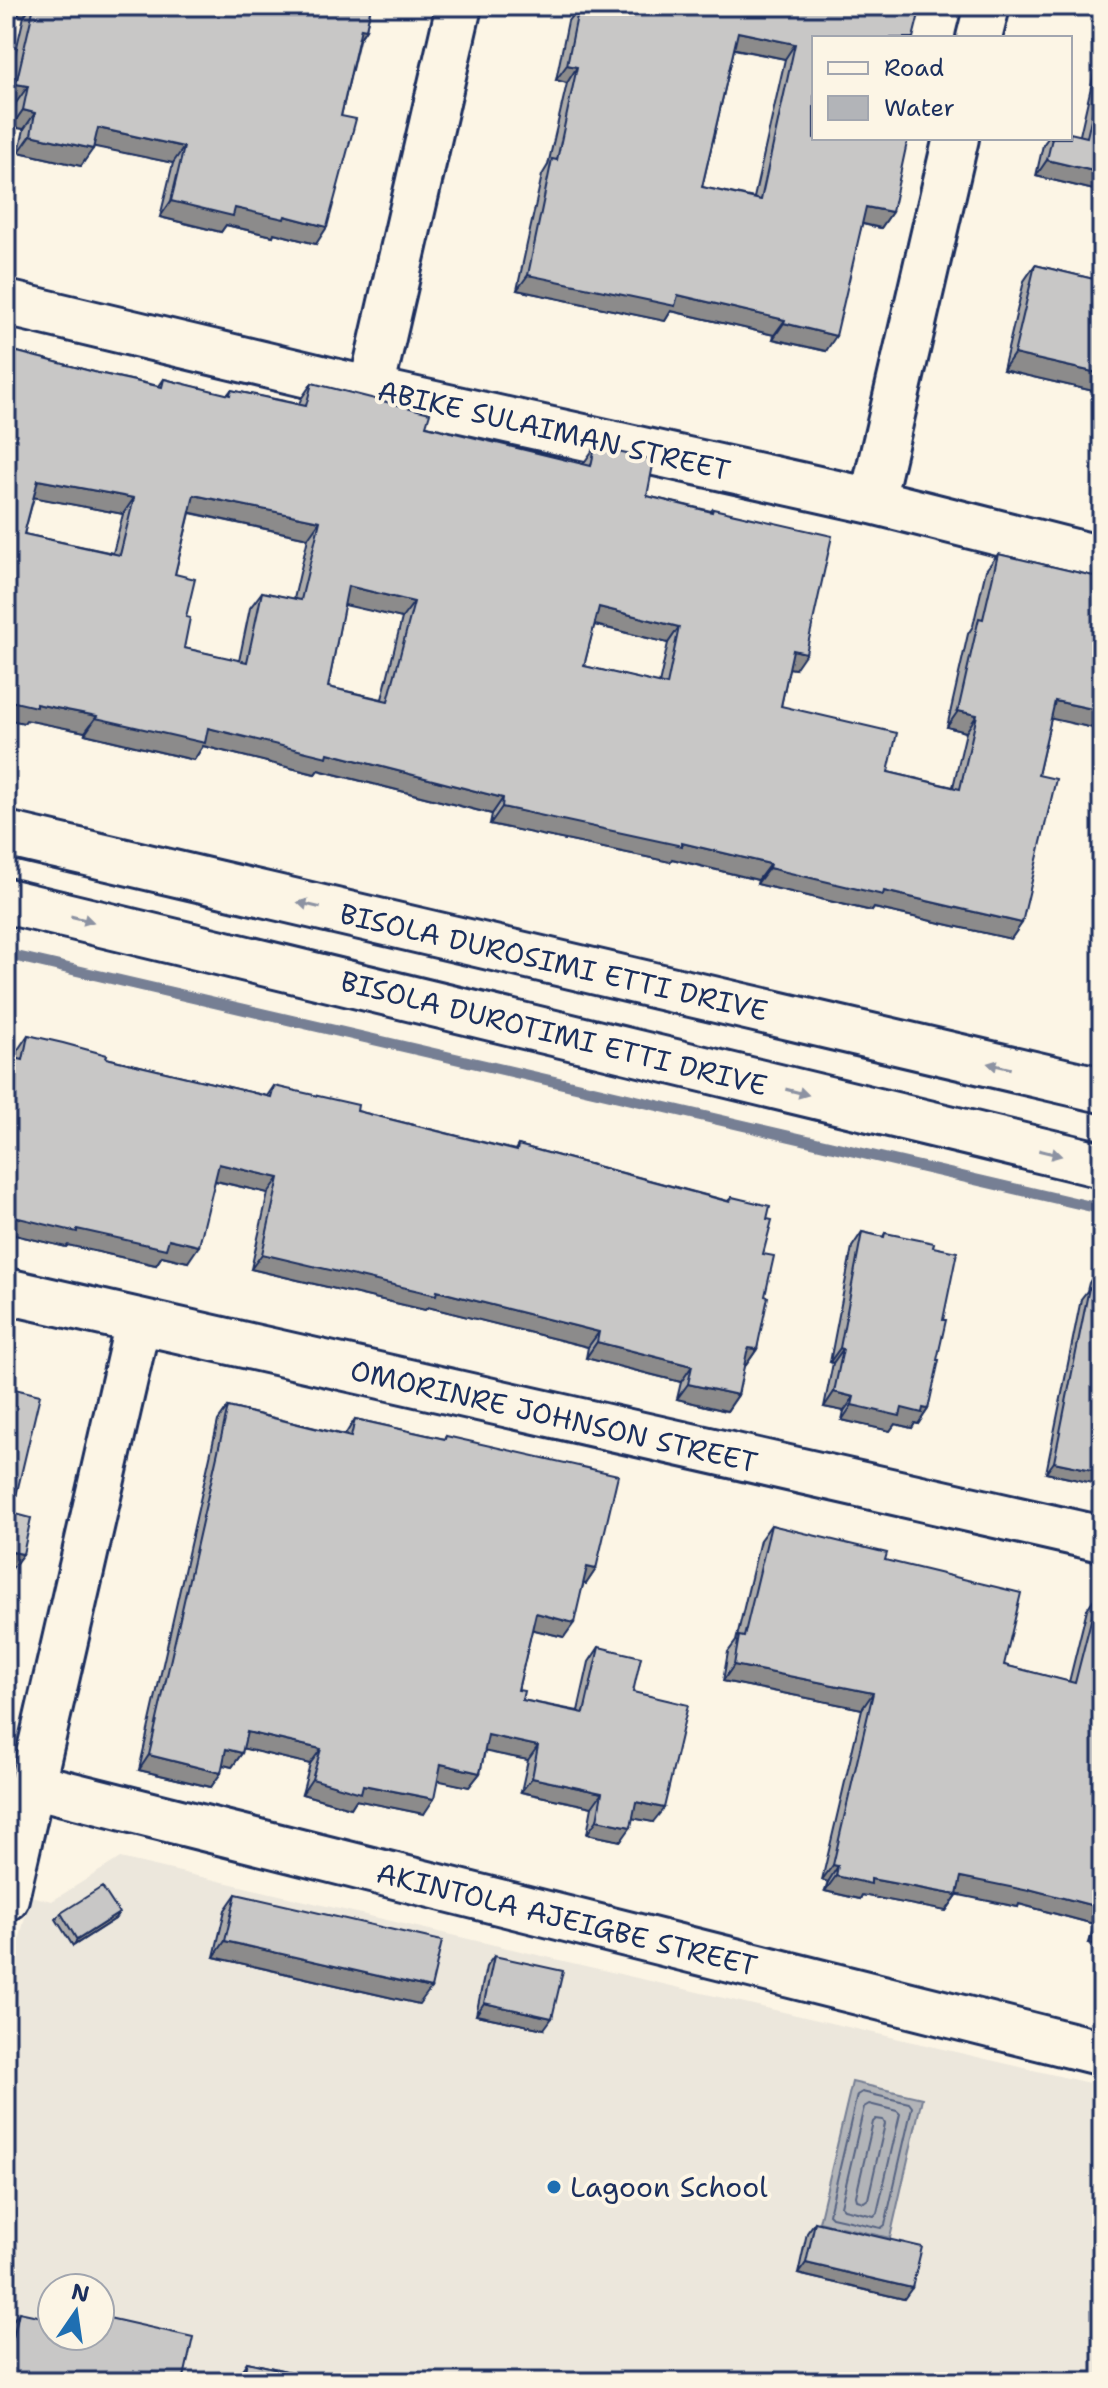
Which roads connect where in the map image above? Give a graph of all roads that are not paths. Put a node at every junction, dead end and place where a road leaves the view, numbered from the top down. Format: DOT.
graph roads {
  1 [pos="459,6"];
  2 [pos="987,6"];
  3 [pos="980,36"];
  4 [pos="956,140"];
  5 [pos="6,303"];
  6 [pos="371,390"];
  7 [pos="872,501"];
  8 [pos="1102,559"];
  9 [pos="6,834"];
  10 [pos="6,901"];
  11 [pos="1102,1090"];
  12 [pos="1102,1165"];
  13 [pos="6,1291"];
  14 [pos="138,1322"];
  15 [pos="1102,1539"];
  16 [pos="32,1785"];
  17 [pos="6,1898"];
  18 [pos="1102,2053"];
  1 -- 6 [label="street"];
  2 -- 3 [label="street"];
  4 -- 7 [label="street"];
  5 -- 6 [label="street, ABIKE SULAIMAN STREET"];
  6 -- 7 [label="street, ABIKE SULAIMAN STREET"];
  7 -- 8 [label="street, ABIKE SULAIMAN STREET"];
  11 -- 9 [label="street, BISOLA DUROSIMI ETTI DRIVE, one-way"];
  10 -- 12 [label="street, BISOLA DUROTIMI ETTI DRIVE, one-way"];
  13 -- 14 [label="street, OMORINRE JOHNSON STREET"];
  14 -- 15 [label="street, OMORINRE JOHNSON STREET"];
  14 -- 16 [label="street"];
  16 -- 17 [label="street"];
  16 -- 18 [label="street, AKINTOLA AJEIGBE STREET"];
}
